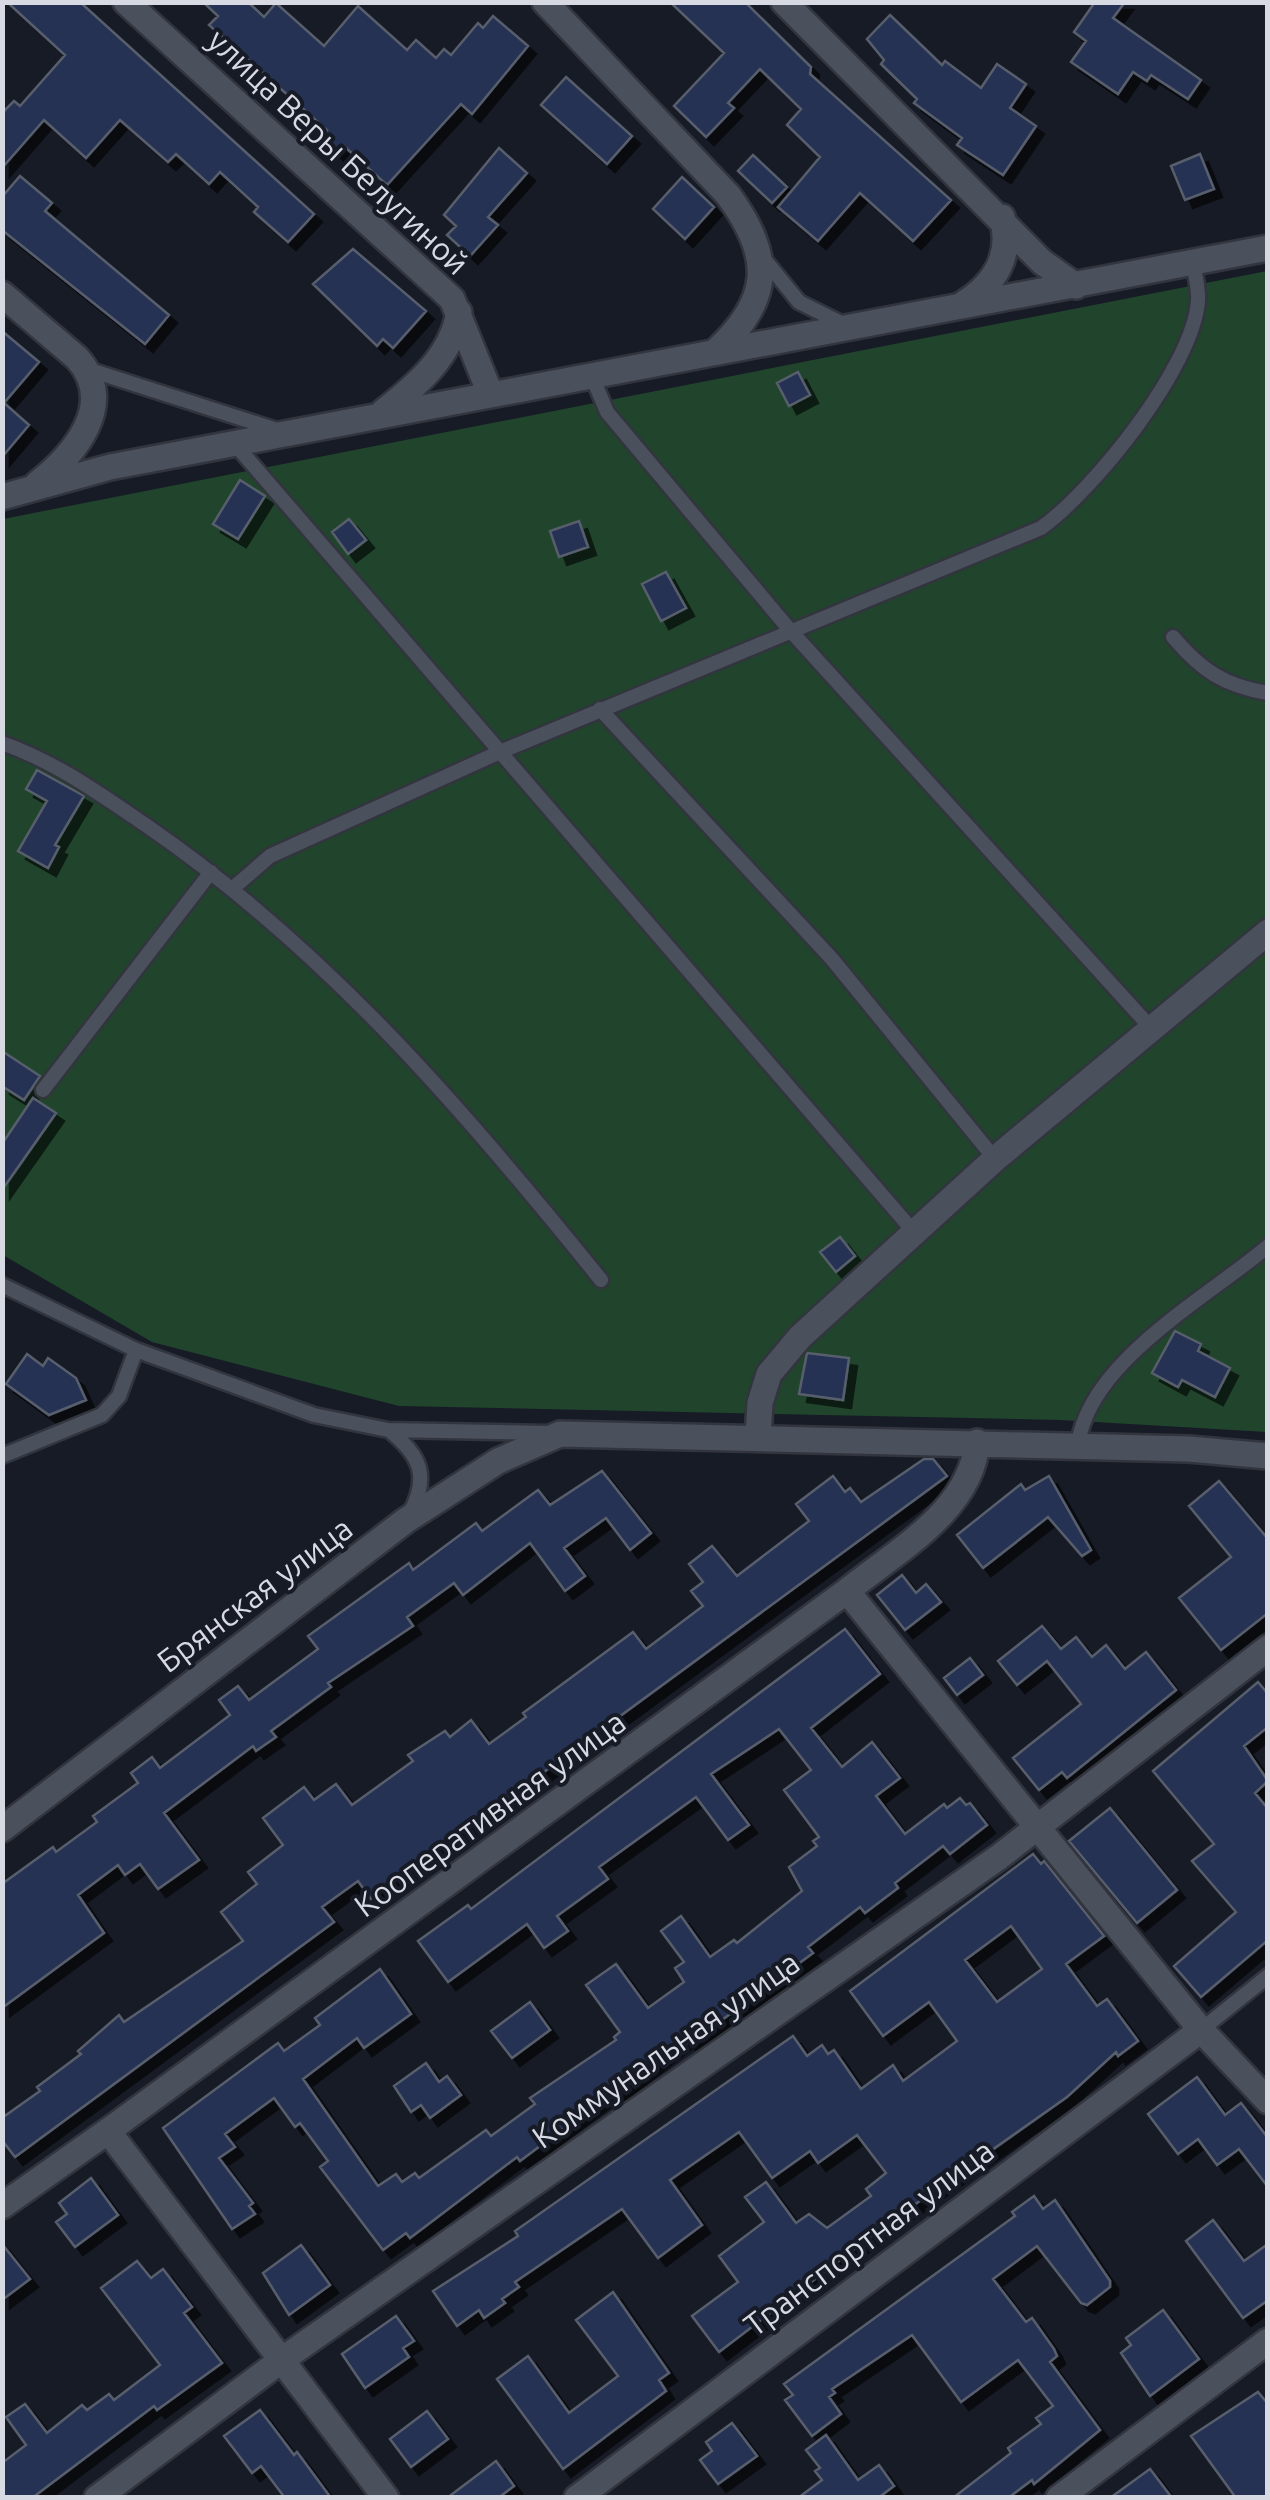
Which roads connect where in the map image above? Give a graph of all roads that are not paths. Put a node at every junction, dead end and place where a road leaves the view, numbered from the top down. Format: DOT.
graph roads {
  1 [pos="126,2"];
  2 [pos="545,2"];
  3 [pos="784,2"];
  4 [pos="1002,217"];
  5 [pos="1268,248"];
  6 [pos="760,252"];
  7 [pos="1193,263"];
  8 [pos="1076,286"];
  9 [pos="2,294"];
  10 [pos="959,307"];
  11 [pos="459,312"];
  12 [pos="851,327"];
  13 [pos="714,352"];
  14 [pos="87,369"];
  15 [pos="591,374"];
  16 [pos="490,394"];
  17 [pos="377,417"];
  18 [pos="284,433"];
  19 [pos="234,442"];
  20 [pos="34,487"];
  21 [pos="2,497"];
  22 [pos="790,629"];
  23 [pos="1172,637"];
  24 [pos="1268,693"];
  25 [pos="600,710"];
  26 [pos="2,743"];
  27 [pos="500,752"];
  28 [pos="211,872"];
  29 [pos="232,890"];
  30 [pos="1268,932"];
  31 [pos="1152,1028"];
  32 [pos="43,1090"];
  33 [pos="995,1159"];
  34 [pos="914,1232"];
  35 [pos="1268,1246"];
  36 [pos="602,1280"];
  37 [pos="2,1285"];
  38 [pos="136,1350"];
  39 [pos="388,1430"];
  40 [pos="560,1434"];
  41 [pos="758,1436"];
  42 [pos="977,1442"];
  43 [pos="1078,1446"];
  44 [pos="2,1456"];
  45 [pos="1268,1456"];
  46 [pos="405,1521"];
  47 [pos="847,1591"];
  48 [pos="1268,1648"];
  49 [pos="2,1829"];
  50 [pos="1036,1830"];
  51 [pos="1268,1976"];
  52 [pos="1201,2030"];
  53 [pos="1268,2101"];
  54 [pos="108,2131"];
  55 [pos="2,2206"];
  56 [pos="1268,2341"];
  57 [pos="283,2359"];
  58 [pos="97,2498"];
  59 [pos="386,2498"];
  60 [pos="577,2498"];
  61 [pos="1059,2498"];
  1 -- 11 [label="street, улица Веры Белугиной"];
  2 -- 6 [label="street"];
  3 -- 4 [label="street"];
  4 -- 8 [label="street"];
  4 -- 10 [label="street"];
  5 -- 7 [label="street"];
  6 -- 12 [label="lane"];
  6 -- 13 [label="street"];
  7 -- 8 [label="street"];
  7 -- 22 [label="lane"];
  8 -- 10 [label="street"];
  9 -- 14 [label="street"];
  10 -- 12 [label="street"];
  11 -- 16 [label="street"];
  11 -- 17 [label="street"];
  12 -- 13 [label="street"];
  13 -- 15 [label="street"];
  14 -- 18 [label="lane"];
  14 -- 20 [label="street"];
  15 -- 16 [label="street"];
  15 -- 22 [label="lane"];
  16 -- 17 [label="street"];
  17 -- 18 [label="street"];
  18 -- 19 [label="street"];
  19 -- 20 [label="street"];
  19 -- 27 [label="lane"];
  20 -- 21 [label="street"];
  22 -- 25 [label="lane"];
  22 -- 31 [label="lane"];
  23 -- 24 [label="lane"];
  25 -- 27 [label="lane"];
  25 -- 33 [label="lane"];
  26 -- 28 [label="lane"];
  27 -- 29 [label="lane"];
  27 -- 34 [label="lane"];
  28 -- 29 [label="lane"];
  28 -- 32 [label="lane"];
  29 -- 36 [label="lane"];
  30 -- 31 [label="street"];
  31 -- 33 [label="street"];
  33 -- 34 [label="street"];
  34 -- 41 [label="street"];
  35 -- 43 [label="lane"];
  37 -- 38 [label="lane"];
  38 -- 39 [label="lane"];
  38 -- 44 [label="lane"];
  39 -- 40 [label="lane"];
  39 -- 46 [label="lane"];
  40 -- 41 [label="street"];
  40 -- 46 [label="street, Брянская улица"];
  41 -- 42 [label="street"];
  42 -- 43 [label="street"];
  42 -- 47 [label="street, Кооперативная улица"];
  43 -- 45 [label="street"];
  46 -- 49 [label="street, Брянская улица"];
  47 -- 50 [label="street"];
  47 -- 54 [label="street, Кооперативная улица"];
  48 -- 50 [label="street, Коммунальная улица"];
  50 -- 52 [label="street"];
  50 -- 57 [label="street, Коммунальная улица"];
  51 -- 52 [label="lane"];
  52 -- 53 [label="street"];
  52 -- 60 [label="street, Транспортная улица"];
  54 -- 55 [label="street, Кооперативная улица"];
  54 -- 57 [label="street"];
  56 -- 61 [label="street"];
  57 -- 58 [label="street, Коммунальная улица"];
  57 -- 59 [label="street"];
}
